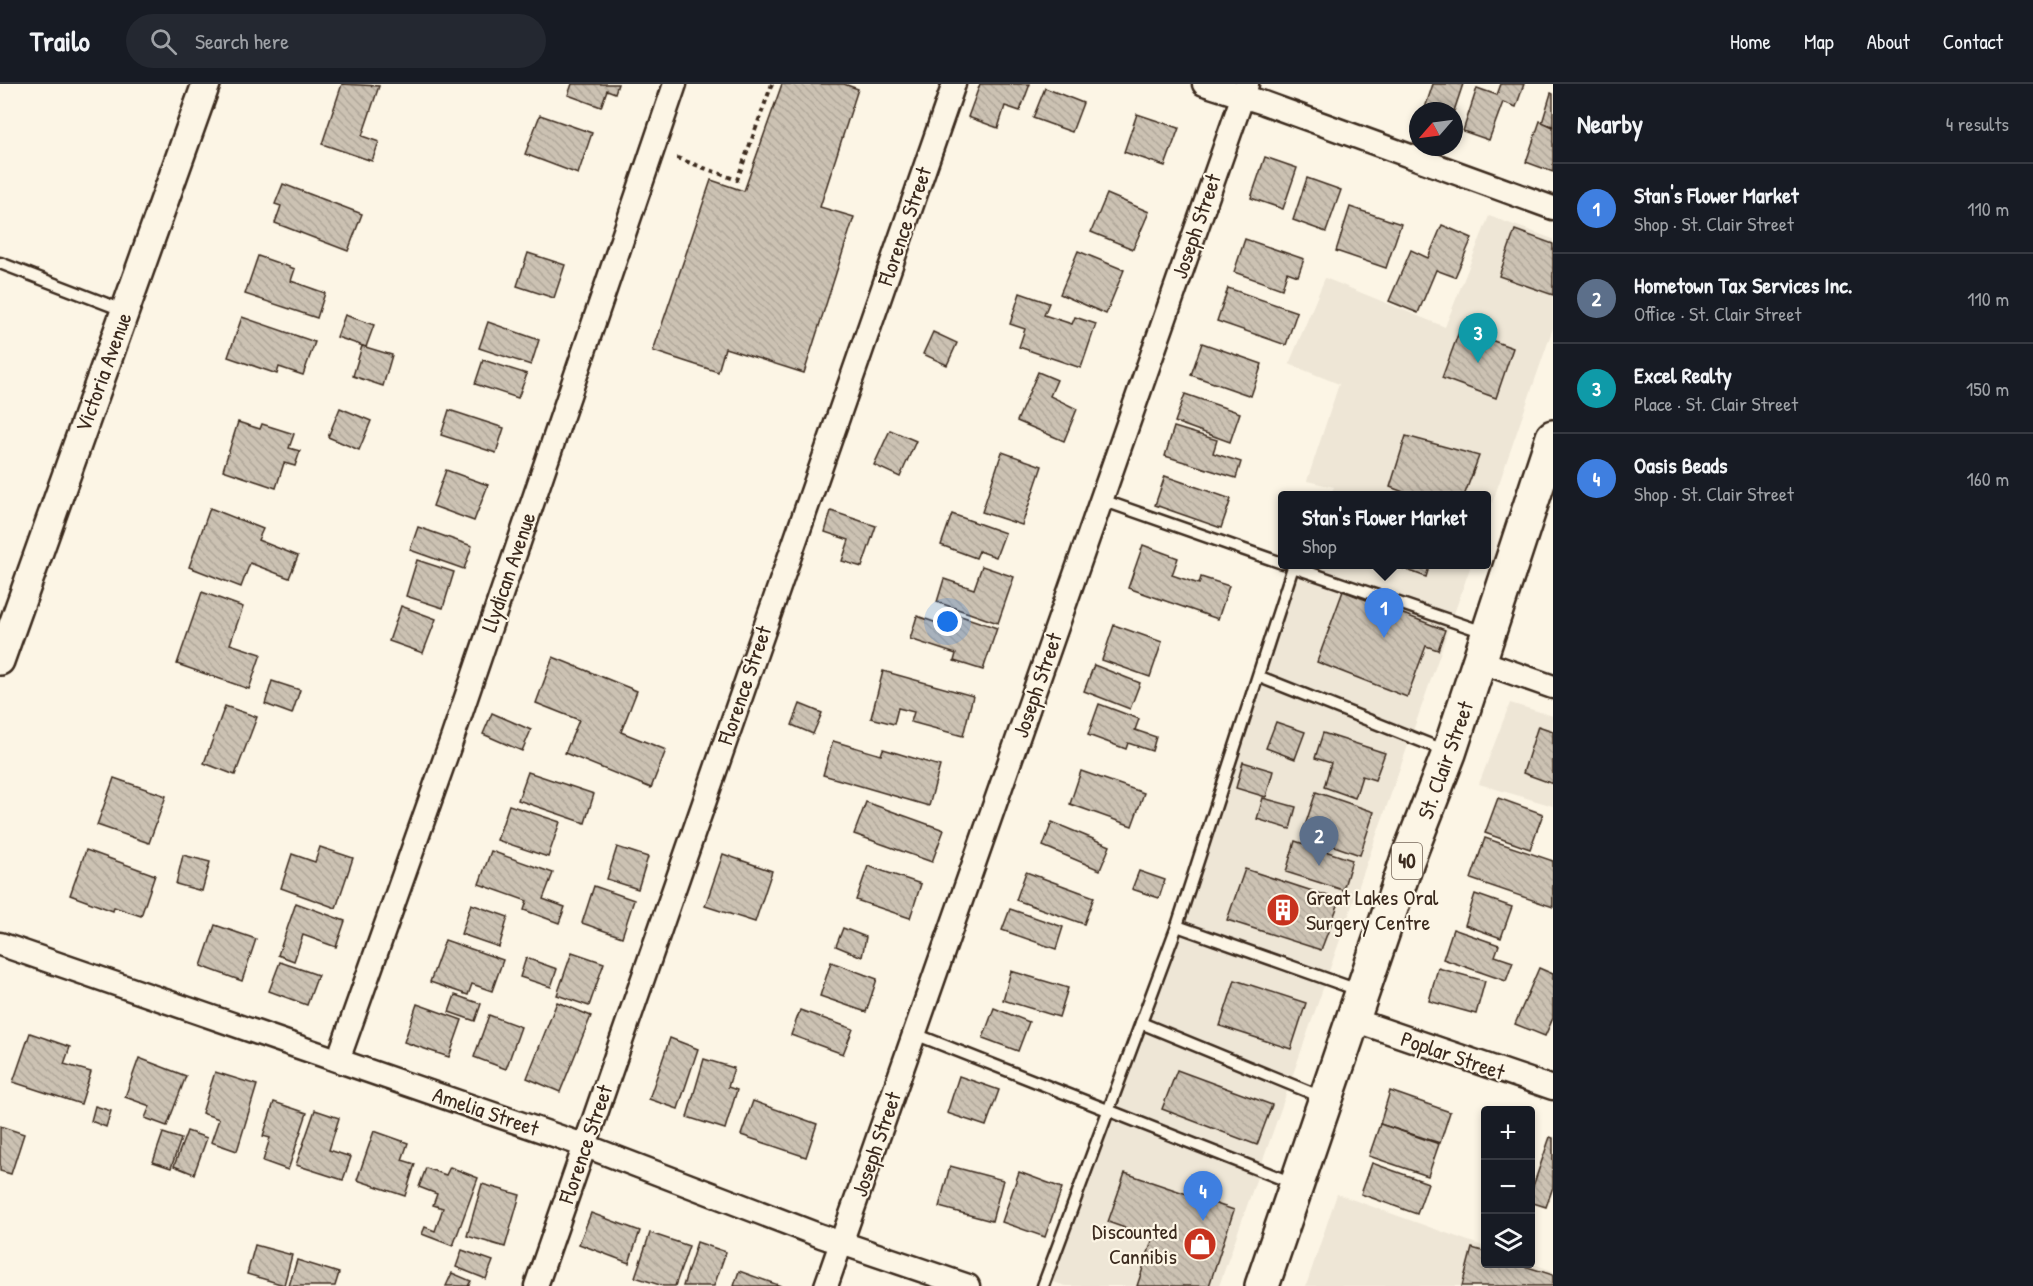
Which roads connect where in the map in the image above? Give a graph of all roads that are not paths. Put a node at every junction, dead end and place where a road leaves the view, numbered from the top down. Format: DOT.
graph roads {
  1 [pos="675,84"];
  2 [pos="954,84"];
  3 [pos="1204,84"];
  4 [pos="202,87"];
  5 [pos="1245,90"];
  6 [pos="1553,208"];
  7 [pos="0,263"];
  8 [pos="125,311"];
  9 [pos="1553,437"];
  10 [pos="1102,500"];
  11 [pos="1278,562"];
  12 [pos="1286,569"];
  13 [pos="1297,569"];
  14 [pos="1484,647"];
  15 [pos="0,661"];
  16 [pos="1260,677"];
  17 [pos="1553,687"];
  18 [pos="1449,753"];
  19 [pos="1178,926"];
  20 [pos="0,944"];
  21 [pos="1359,1006"];
  22 [pos="1141,1023"];
  23 [pos="915,1034"];
  24 [pos="338,1060"];
  25 [pos="1553,1088"];
  26 [pos="1327,1100"];
  27 [pos="1108,1112"];
  28 [pos="586,1146"];
  29 [pos="1298,1185"];
  30 [pos="842,1242"];
  31 [pos="536,1286"];
  32 [pos="826,1286"];
  33 [pos="968,1286"];
  34 [pos="1044,1286"];
  35 [pos="1262,1286"];
  1 -- 24 [label="street, Llydican Avenue"];
  2 -- 28 [label="street, Florence Street"];
  3 -- 5 [label="street"];
  4 -- 8 [label="street, Victoria Avenue"];
  5 -- 6 [label="street"];
  5 -- 10 [label="street, Joseph Street"];
  7 -- 8 [label="lane"];
  8 -- 15 [label="street, Victoria Avenue"];
  9 -- 14 [label="main road, St. Clair Street / 40"];
  10 -- 11 [label="lane"];
  10 -- 23 [label="street, Joseph Street"];
  12 -- 16 [label="lane"];
  13 -- 14 [label="lane"];
  14 -- 17 [label="street"];
  14 -- 18 [label="main road, St. Clair Street / 40"];
  16 -- 18 [label="lane"];
  16 -- 19 [label="lane"];
  18 -- 21 [label="main road, St. Clair Street / 40"];
  19 -- 21 [label="lane"];
  19 -- 22 [label="lane"];
  20 -- 24 [label="street, Amelia Street"];
  21 -- 25 [label="street, Poplar Street"];
  21 -- 26 [label="main road, St. Clair Street / 40"];
  22 -- 26 [label="lane"];
  22 -- 27 [label="lane"];
  23 -- 27 [label="lane"];
  23 -- 30 [label="street, Joseph Street"];
  24 -- 28 [label="street, Amelia Street"];
  26 -- 29 [label="main road, St. Clair Street / 40"];
  27 -- 29 [label="lane"];
  27 -- 34 [label="lane"];
  28 -- 30 [label="street, Amelia Street"];
  28 -- 31 [label="street, Florence Street"];
  29 -- 35 [label="main road, St. Clair Street / 40"];
  30 -- 32 [label="street, Joseph Street"];
  30 -- 33 [label="street, Amelia Street"];
}
